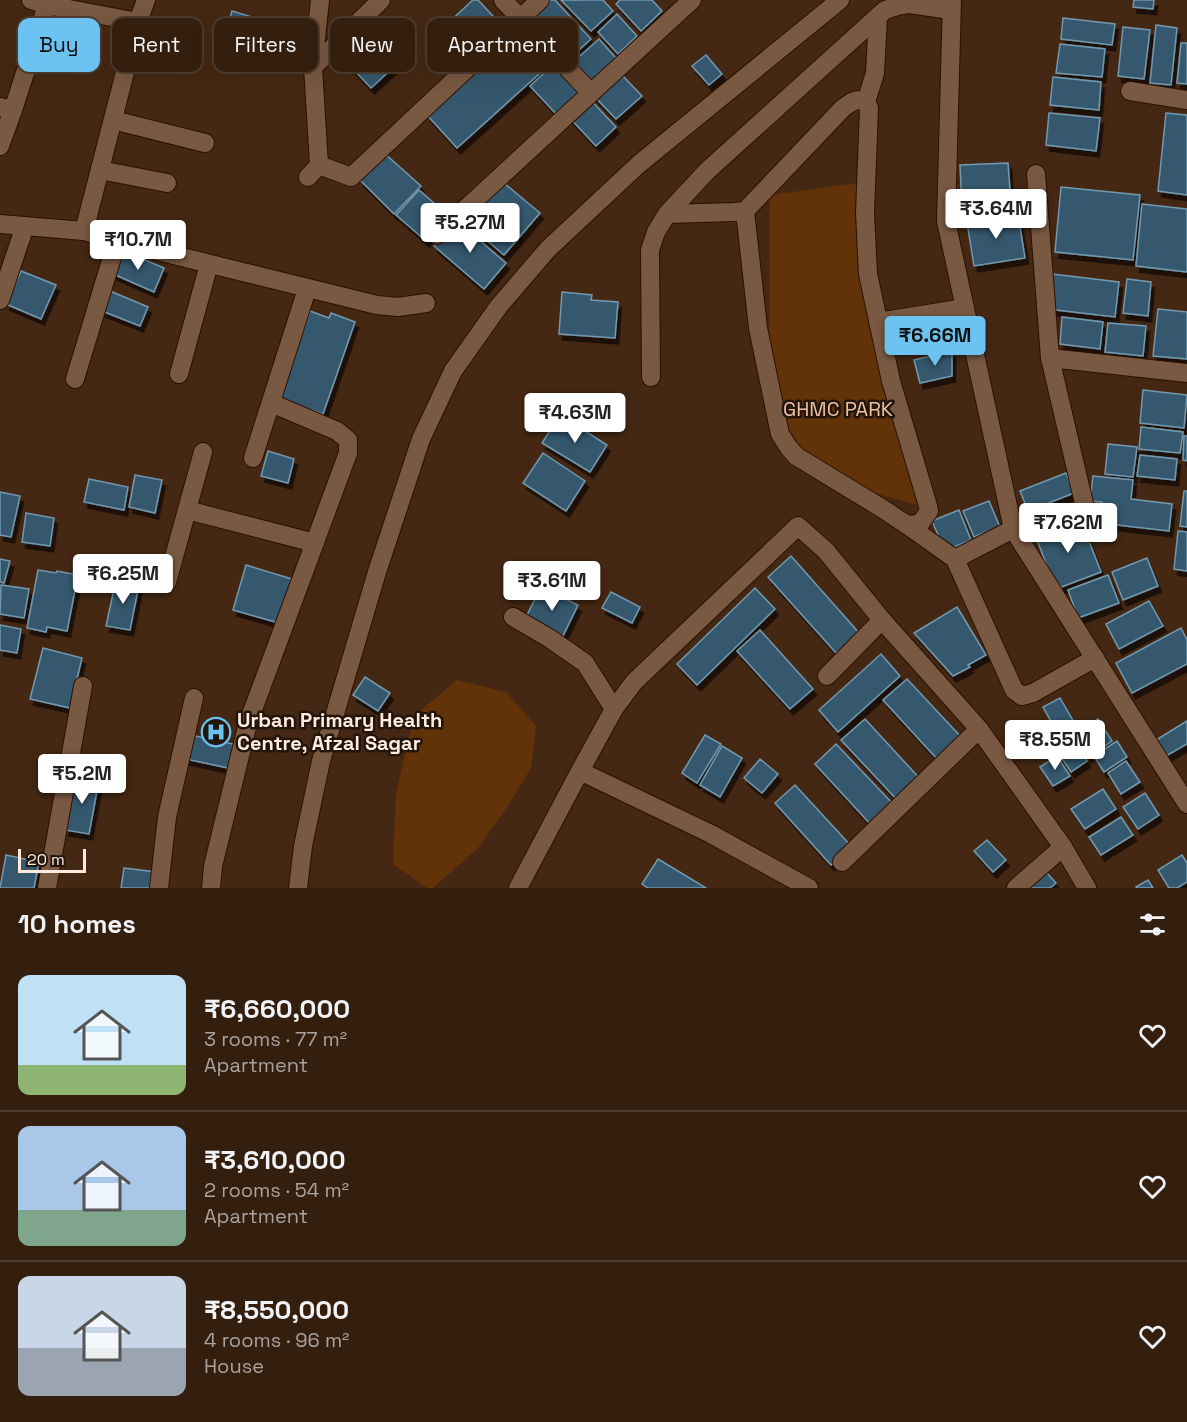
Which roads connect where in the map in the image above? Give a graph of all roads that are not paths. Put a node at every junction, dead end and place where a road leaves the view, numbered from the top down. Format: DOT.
graph roads {
  1 [pos="146,0"];
  2 [pos="320,0"];
  3 [pos="381,0"];
  4 [pos="503,0"];
  5 [pos="540,0"];
  6 [pos="692,0"];
  7 [pos="840,0"];
  8 [pos="39,2"];
  9 [pos="951,5"];
  10 [pos="878,17"];
  11 [pos="118,18"];
  12 [pos="139,18"];
  13 [pos="521,18"];
  14 [pos="318,19"];
  15 [pos="318,62"];
  16 [pos="125,72"];
  17 [pos="313,72"];
  18 [pos="463,72"];
  19 [pos="571,72"];
  20 [pos="1130,91"];
  21 [pos="591,93"];
  22 [pos="1187,100"];
  23 [pos="866,102"];
  24 [pos="6,108"];
  25 [pos="113,120"];
  26 [pos="205,143"];
  27 [pos="0,147"];
  28 [pos="100,170"];
  29 [pos="1036,174"];
  30 [pos="167,183"];
  31 [pos="745,211"];
  32 [pos="667,214"];
  33 [pos="0,224"];
  34 [pos="25,226"];
  35 [pos="84,231"];
  36 [pos="437,235"];
  37 [pos="117,241"];
  38 [pos="209,264"];
  39 [pos="307,289"];
  40 [pos="0,300"];
  41 [pos="426,303"];
  42 [pos="965,308"];
  43 [pos="878,322"];
  44 [pos="1050,358"];
  45 [pos="1187,373"];
  46 [pos="179,374"];
  47 [pos="651,377"];
  48 [pos="75,379"];
  49 [pos="271,403"];
  50 [pos="203,452"];
  51 [pos="253,458"];
  52 [pos="187,510"];
  53 [pos="907,525"];
  54 [pos="1013,529"];
  55 [pos="1091,533"];
  56 [pos="315,543"];
  57 [pos="955,559"];
  58 [pos="166,582"];
  59 [pos="513,617"];
  60 [pos="882,620"];
  61 [pos="1095,658"];
  62 [pos="827,676"];
  63 [pos="83,686"];
  64 [pos="194,698"];
  65 [pos="614,709"];
  66 [pos="979,729"];
  67 [pos="580,771"];
  68 [pos="1187,804"];
  69 [pos="1063,846"];
  70 [pos="842,862"];
  71 [pos="47,888"];
  72 [pos="159,888"];
  73 [pos="211,888"];
  74 [pos="298,888"];
  75 [pos="519,888"];
  76 [pos="809,888"];
  77 [pos="1016,888"];
  78 [pos="1087,888"];
  1 -- 12 [label="street"];
  2 -- 14 [label="street"];
  3 -- 15 [label="street"];
  4 -- 13 [label="street"];
  5 -- 13 [label="street"];
  6 -- 21 [label="street"];
  7 -- 74 [label="street"];
  8 -- 11 [label="street"];
  8 -- 24 [label="street"];
  9 -- 10 [label="street"];
  9 -- 42 [label="street"];
  10 -- 23 [label="street"];
  10 -- 32 [label="street"];
  16 -- 25 [label="street"];
  17 -- 18 [label="street"];
  19 -- 21 [label="street"];
  20 -- 22 [label="street"];
  21 -- 36 [label="street"];
  23 -- 31 [label="street"];
  23 -- 43 [label="street"];
  24 -- 27 [label="street"];
  25 -- 26 [label="street"];
  25 -- 28 [label="street"];
  28 -- 30 [label="street"];
  28 -- 35 [label="street"];
  29 -- 44 [label="street"];
  31 -- 32 [label="street"];
  31 -- 53 [label="street"];
  32 -- 47 [label="street"];
  33 -- 34 [label="street"];
  34 -- 35 [label="street"];
  34 -- 40 [label="street"];
  35 -- 37 [label="street"];
  37 -- 38 [label="street"];
  37 -- 48 [label="street"];
  38 -- 39 [label="street"];
  38 -- 46 [label="street"];
  39 -- 41 [label="street"];
  39 -- 49 [label="street"];
  42 -- 43 [label="street"];
  42 -- 54 [label="street"];
  43 -- 53 [label="street"];
  44 -- 45 [label="street"];
  44 -- 55 [label="street"];
  49 -- 51 [label="street"];
  49 -- 56 [label="street"];
  50 -- 52 [label="street"];
  52 -- 56 [label="street"];
  52 -- 58 [label="street"];
  53 -- 57 [label="street"];
  54 -- 57 [label="street"];
  54 -- 61 [label="street"];
  56 -- 73 [label="street"];
  57 -- 61 [label="street"];
  59 -- 65 [label="street"];
  60 -- 62 [label="street"];
  60 -- 65 [label="street"];
  60 -- 66 [label="street"];
  61 -- 68 [label="street"];
  63 -- 71 [label="street"];
  64 -- 72 [label="street"];
  65 -- 67 [label="street"];
  66 -- 69 [label="street"];
  66 -- 70 [label="street"];
  67 -- 75 [label="street"];
  67 -- 76 [label="street"];
  69 -- 77 [label="street"];
  69 -- 78 [label="street"];
}
